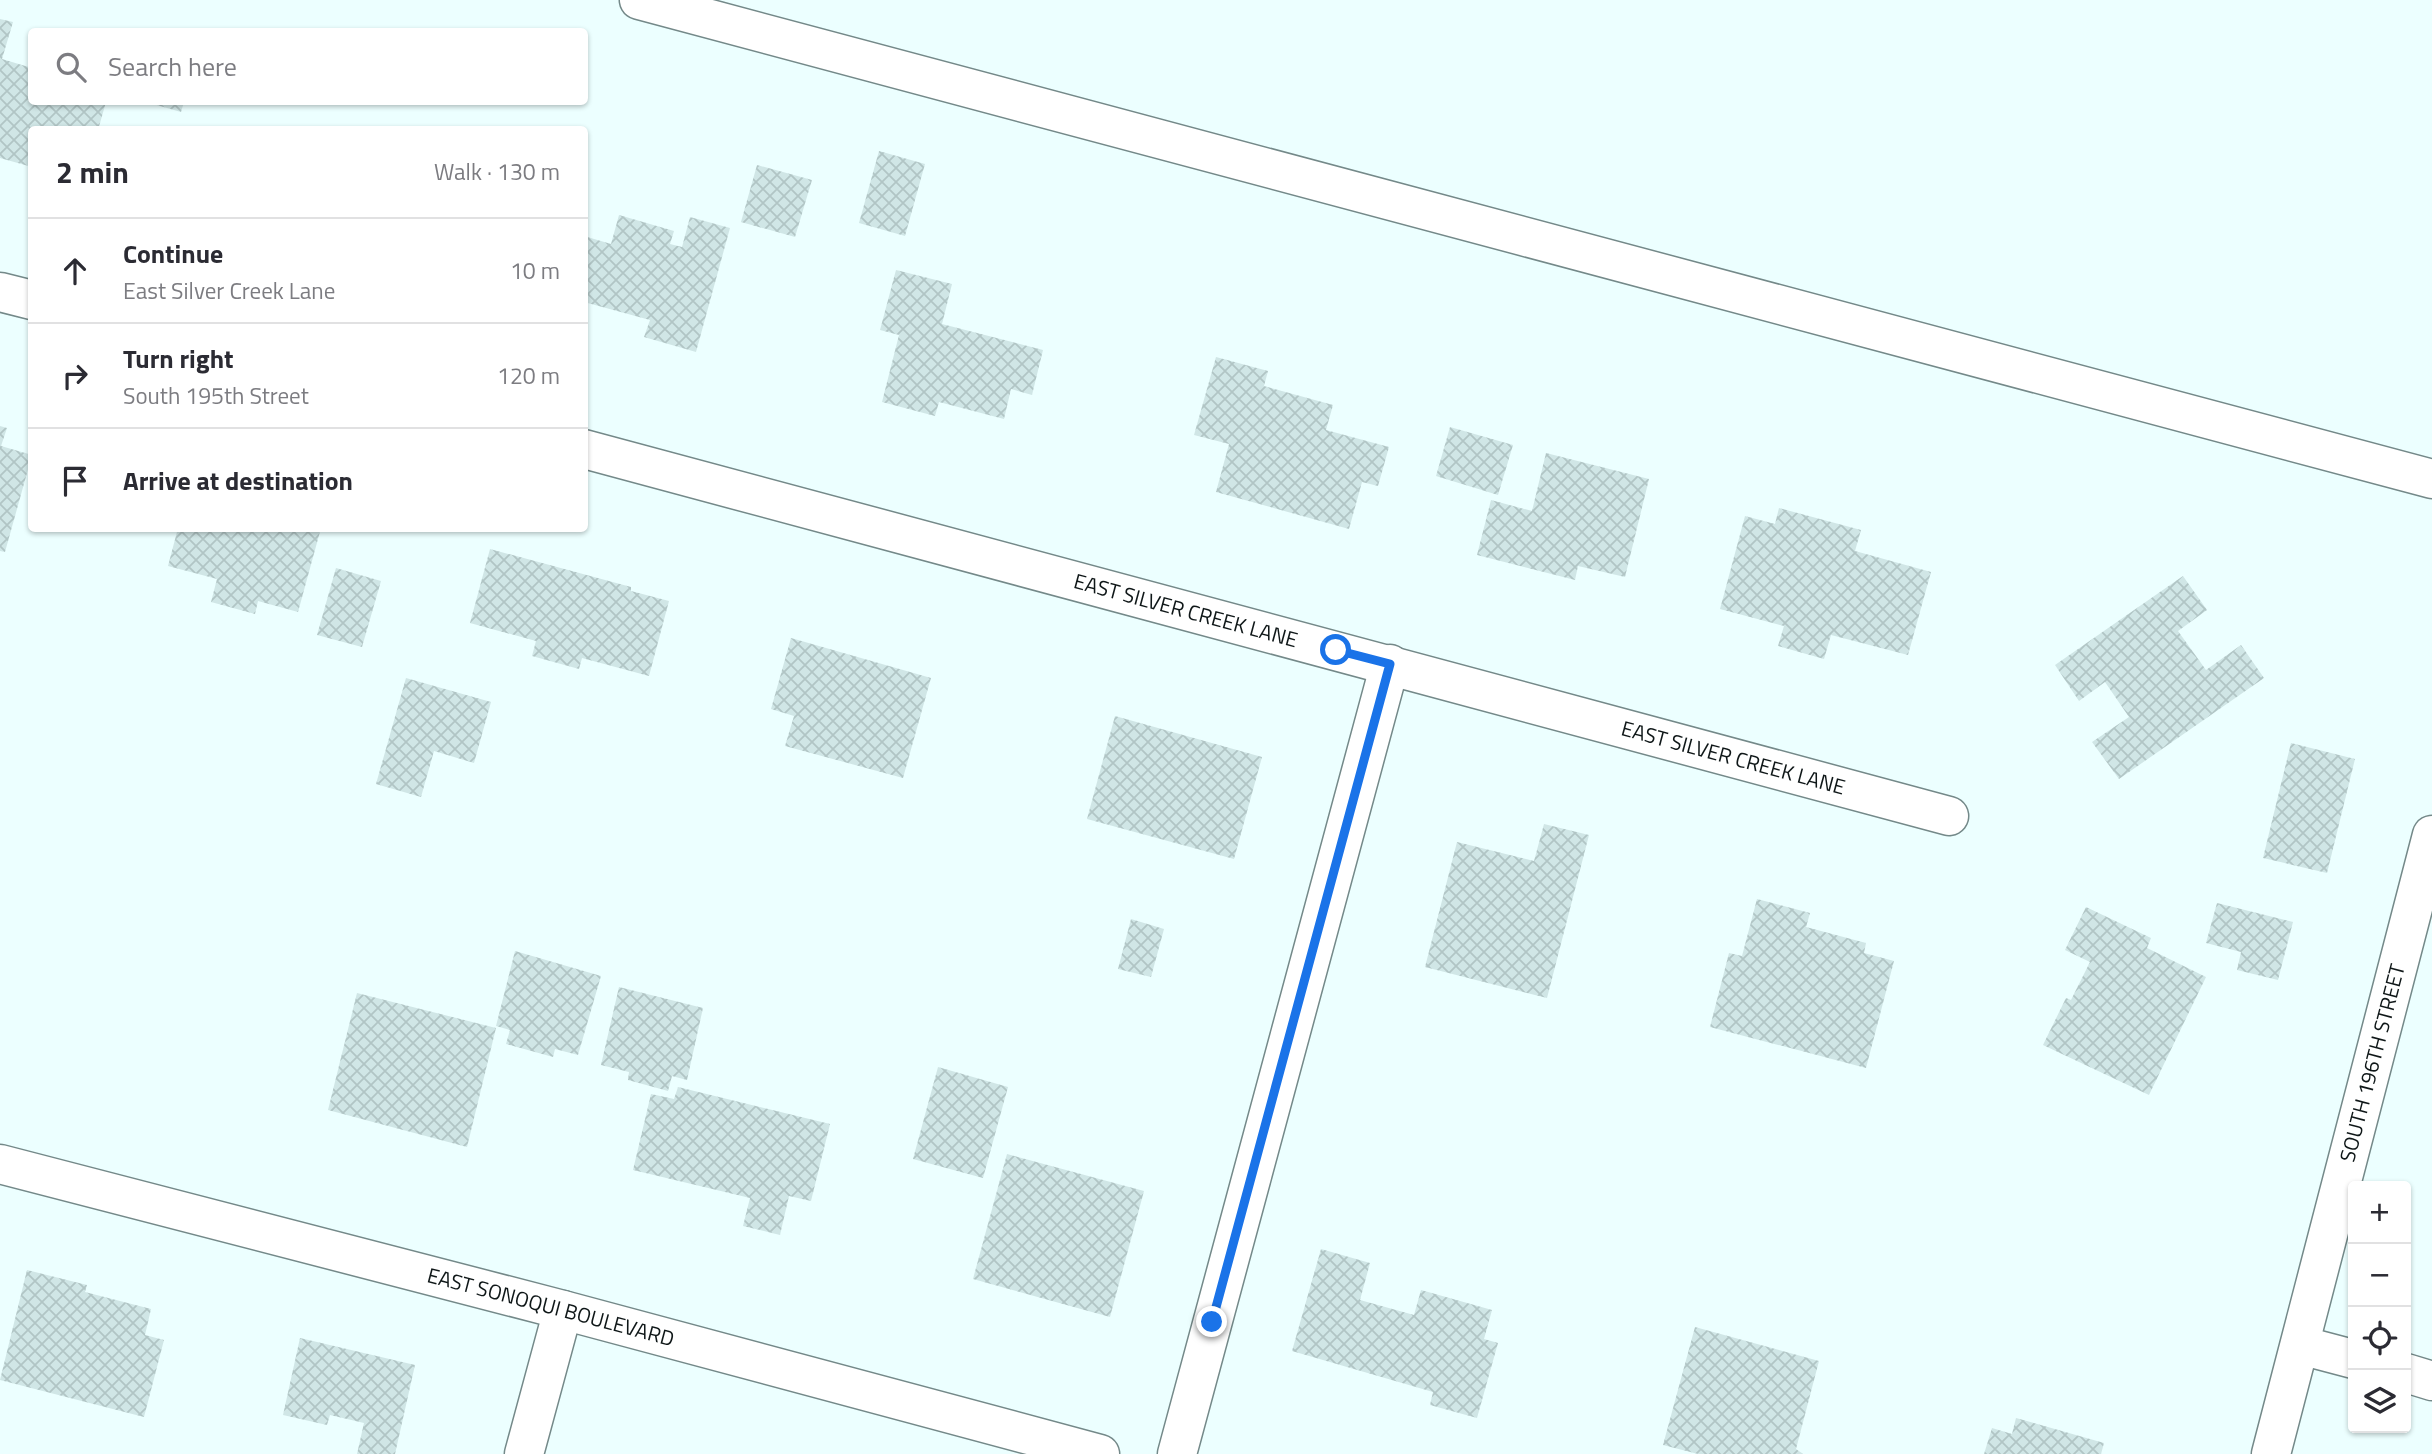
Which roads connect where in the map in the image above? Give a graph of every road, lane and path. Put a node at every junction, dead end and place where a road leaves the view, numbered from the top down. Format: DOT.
graph roads {
  1 [pos="639,0"];
  2 [pos="0,292"];
  3 [pos="28,299"];
  4 [pos="588,450"];
  5 [pos="2432,479"];
  6 [pos="1390,664"];
  7 [pos="1949,816"];
  8 [pos="2432,835"];
  9 [pos="0,1164"];
  10 [pos="563,1310"];
  11 [pos="2301,1345"];
  12 [pos="2348,1359"];
  13 [pos="2411,1375"];
  14 [pos="2432,1381"];
  15 [pos="524,1454"];
  16 [pos="1100,1454"];
  17 [pos="1177,1454"];
  18 [pos="2271,1454"];
  1 -- 5 [label="street"];
  2 -- 3 [label="street"];
  4 -- 6 [label="street, EAST SILVER CREEK LANE"];
  6 -- 7 [label="street, EAST SILVER CREEK LANE"];
  6 -- 17 [label="street"];
  8 -- 11 [label="street, SOUTH 196TH STREET"];
  9 -- 10 [label="street, EAST SONOQUI BOULEVARD"];
  10 -- 15 [label="street"];
  10 -- 16 [label="street, EAST SONOQUI BOULEVARD"];
  11 -- 12 [label="street"];
  11 -- 18 [label="street, SOUTH 196TH STREET"];
  13 -- 14 [label="street"];
}
